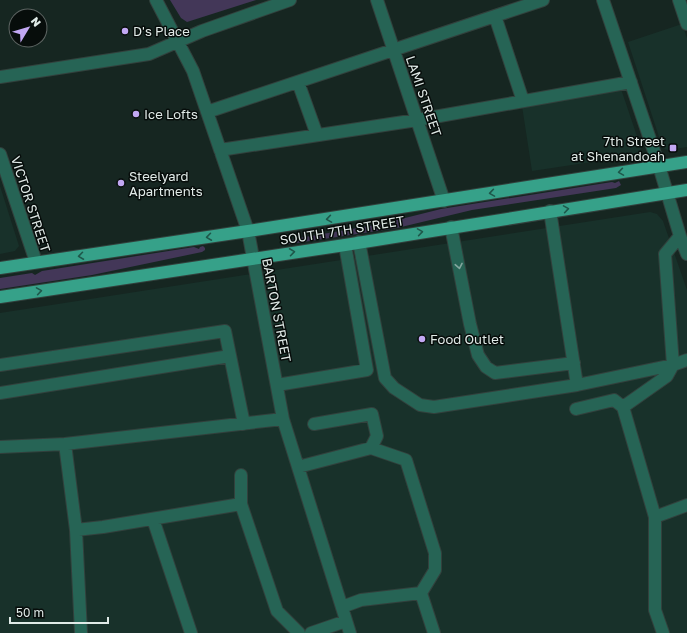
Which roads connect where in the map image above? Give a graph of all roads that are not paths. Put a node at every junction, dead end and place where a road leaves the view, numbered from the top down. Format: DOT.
graph roads {
  1 [pos="156,0"];
  2 [pos="290,0"];
  3 [pos="377,0"];
  4 [pos="543,0"];
  5 [pos="604,0"];
  6 [pos="679,0"];
  7 [pos="495,16"];
  8 [pos="687,24"];
  9 [pos="178,42"];
  10 [pos="394,50"];
  11 [pos="0,77"];
  12 [pos="298,82"];
  13 [pos="631,82"];
  14 [pos="523,101"];
  15 [pos="207,112"];
  16 [pos="417,120"];
  17 [pos="316,135"];
  18 [pos="220,150"];
  19 [pos="0,154"];
  20 [pos="687,162"];
  21 [pos="659,166"];
  22 [pos="687,190"];
  23 [pos="668,193"];
  24 [pos="444,200"];
  25 [pos="550,211"];
  26 [pos="451,227"];
  27 [pos="248,231"];
  28 [pos="680,236"];
  29 [pos="359,242"];
  30 [pos="345,245"];
  31 [pos="687,254"];
  32 [pos="253,258"];
  33 [pos="36,262"];
  34 [pos="0,268"];
  35 [pos="0,297"];
  36 [pos="230,356"];
  37 [pos="687,360"];
  38 [pos="574,363"];
  39 [pos="0,365"];
  40 [pos="674,365"];
  41 [pos="277,385"];
  42 [pos="577,385"];
  43 [pos="0,393"];
  44 [pos="623,408"];
  45 [pos="576,409"];
  46 [pos="284,419"];
  47 [pos="244,424"];
  48 [pos="314,424"];
  49 [pos="65,444"];
  50 [pos="0,448"];
  51 [pos="371,448"];
  52 [pos="298,467"];
  53 [pos="241,475"];
  54 [pos="241,504"];
  55 [pos="687,505"];
  56 [pos="655,517"];
  57 [pos="153,519"];
  58 [pos="76,530"];
  59 [pos="421,593"];
  60 [pos="342,607"];
  61 [pos="348,627"];
  62 [pos="81,633"];
  63 [pos="191,633"];
  64 [pos="299,633"];
  65 [pos="311,633"];
  66 [pos="434,633"];
  67 [pos="663,633"];
  1 -- 9 [label="street, BARTON STREET"];
  2 -- 9 [label="street"];
  3 -- 10 [label="street, LAMI STREET"];
  4 -- 7 [label="street"];
  5 -- 13 [label="street"];
  6 -- 8 [label="street"];
  7 -- 10 [label="street"];
  7 -- 14 [label="street"];
  9 -- 11 [label="street"];
  9 -- 15 [label="street, BARTON STREET"];
  10 -- 12 [label="street"];
  10 -- 16 [label="street, LAMI STREET"];
  12 -- 15 [label="street"];
  12 -- 17 [label="street"];
  13 -- 14 [label="street"];
  13 -- 21 [label="street"];
  14 -- 16 [label="street"];
  15 -- 18 [label="street, BARTON STREET"];
  16 -- 17 [label="street"];
  16 -- 24 [label="street, LAMI STREET"];
  17 -- 18 [label="street"];
  18 -- 27 [label="street, BARTON STREET"];
  19 -- 33 [label="street, VICTOR STREET"];
  20 -- 21 [label="main road, SOUTH 7TH STREET"];
  21 -- 23 [label="street"];
  21 -- 24 [label="main road, SOUTH 7TH STREET, one-way"];
  22 -- 23 [label="main road, SOUTH 7TH STREET"];
  25 -- 23 [label="main road, SOUTH 7TH STREET, one-way"];
  23 -- 28 [label="street"];
  24 -- 27 [label="main road, SOUTH 7TH STREET, one-way"];
  25 -- 26 [label="main road, SOUTH 7TH STREET"];
  25 -- 38 [label="street"];
  29 -- 26 [label="main road, SOUTH 7TH STREET, one-way"];
  26 -- 38 [label="street, one-way"];
  27 -- 32 [label="street, BARTON STREET"];
  27 -- 33 [label="main road, SOUTH 7TH STREET, one-way"];
  28 -- 31 [label="street"];
  28 -- 40 [label="street"];
  29 -- 30 [label="main road, SOUTH 7TH STREET"];
  29 -- 42 [label="street"];
  32 -- 30 [label="main road, SOUTH 7TH STREET, one-way"];
  30 -- 41 [label="street"];
  35 -- 32 [label="main road, SOUTH 7TH STREET, one-way"];
  32 -- 41 [label="street, BARTON STREET"];
  33 -- 34 [label="main road, SOUTH 7TH STREET"];
  36 -- 39 [label="street"];
  36 -- 43 [label="street"];
  36 -- 47 [label="street"];
  37 -- 40 [label="street"];
  38 -- 42 [label="street"];
  40 -- 42 [label="street"];
  40 -- 44 [label="street"];
  41 -- 46 [label="street, BARTON STREET"];
  44 -- 45 [label="street"];
  44 -- 56 [label="street"];
  46 -- 47 [label="street"];
  46 -- 52 [label="street, BARTON STREET"];
  47 -- 49 [label="street"];
  48 -- 51 [label="street"];
  49 -- 50 [label="street"];
  49 -- 58 [label="street"];
  51 -- 52 [label="street"];
  51 -- 59 [label="street"];
  52 -- 60 [label="street, BARTON STREET"];
  53 -- 54 [label="street"];
  54 -- 57 [label="street"];
  54 -- 64 [label="street"];
  55 -- 56 [label="street"];
  56 -- 67 [label="street"];
  57 -- 58 [label="street"];
  57 -- 63 [label="street"];
  58 -- 62 [label="street"];
  59 -- 60 [label="street"];
  59 -- 66 [label="street"];
  60 -- 61 [label="street, BARTON STREET"];
  61 -- 65 [label="street"];
}
